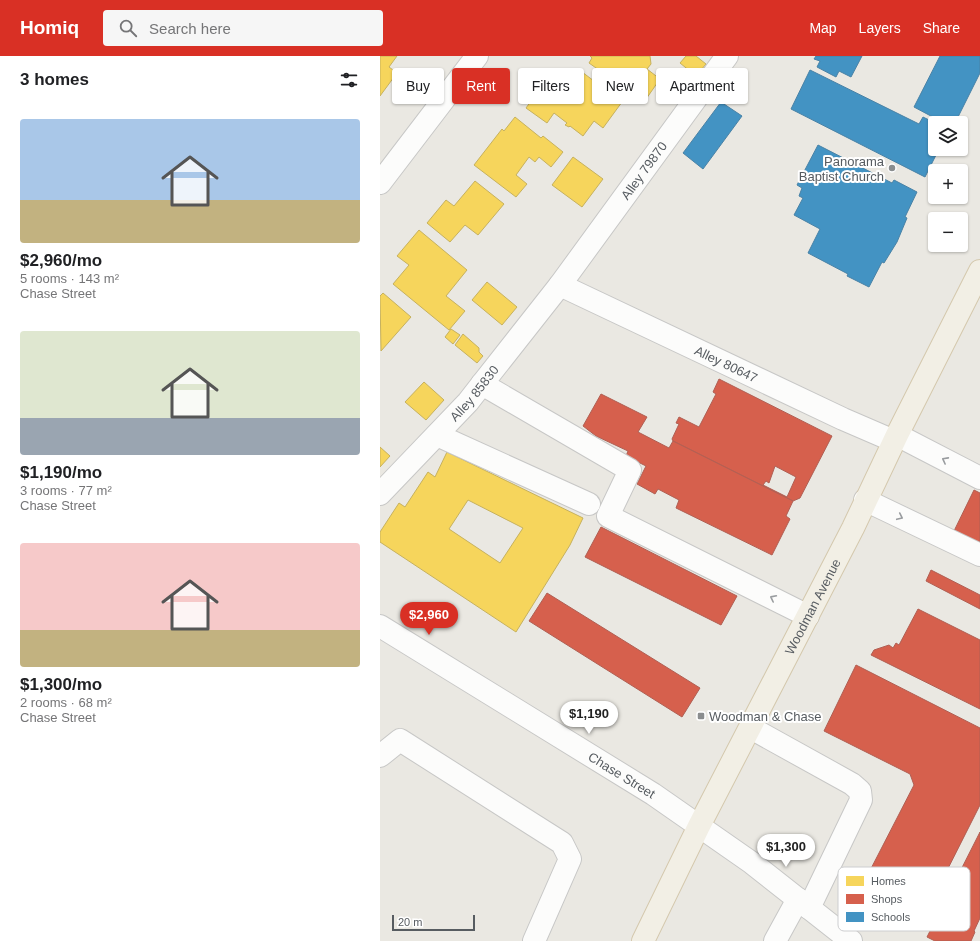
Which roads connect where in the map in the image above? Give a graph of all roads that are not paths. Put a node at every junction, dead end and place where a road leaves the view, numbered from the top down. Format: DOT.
graph roads {
  1 [pos="477,56"];
  2 [pos="727,56"];
  3 [pos="380,183"];
  4 [pos="980,271"];
  5 [pos="560,285"];
  6 [pos="482,384"];
  7 [pos="437,435"];
  8 [pos="895,438"];
  9 [pos="980,478"];
  10 [pos="380,494"];
  11 [pos="865,500"];
  12 [pos="589,504"];
  13 [pos="980,554"];
  14 [pos="808,616"];
  15 [pos="383,634"];
  16 [pos="751,728"];
  17 [pos="380,756"];
  18 [pos="699,826"];
  19 [pos="804,904"];
  20 [pos="838,931"];
  21 [pos="838,931"];
  22 [pos="534,941"];
  23 [pos="643,941"];
  24 [pos="775,941"];
  25 [pos="851,941"];
  1 -- 3 [label="street"];
  2 -- 5 [label="street, Alley 79870"];
  4 -- 8 [label="main road, Woodman Avenue"];
  5 -- 6 [label="street, Alley 85830"];
  5 -- 8 [label="street, Alley 80647"];
  6 -- 7 [label="street, Alley 85830"];
  14 -- 6 [label="street, one-way"];
  7 -- 10 [label="street, Alley 85830"];
  7 -- 12 [label="street"];
  9 -- 8 [label="street, Alley 80647, one-way"];
  8 -- 11 [label="main road, Woodman Avenue"];
  11 -- 13 [label="street, one-way"];
  11 -- 14 [label="main road, Woodman Avenue"];
  14 -- 16 [label="main road, Woodman Avenue"];
  15 -- 18 [label="street, Chase Street"];
  16 -- 18 [label="main road, Woodman Avenue"];
  16 -- 19 [label="street"];
  17 -- 22 [label="street"];
  18 -- 19 [label="street, Chase Street"];
  18 -- 23 [label="main road, Woodman Avenue"];
  19 -- 21 [label="street, Chase Street"];
  19 -- 24 [label="street"];
  20 -- 25 [label="street, Chase Street"];
}
